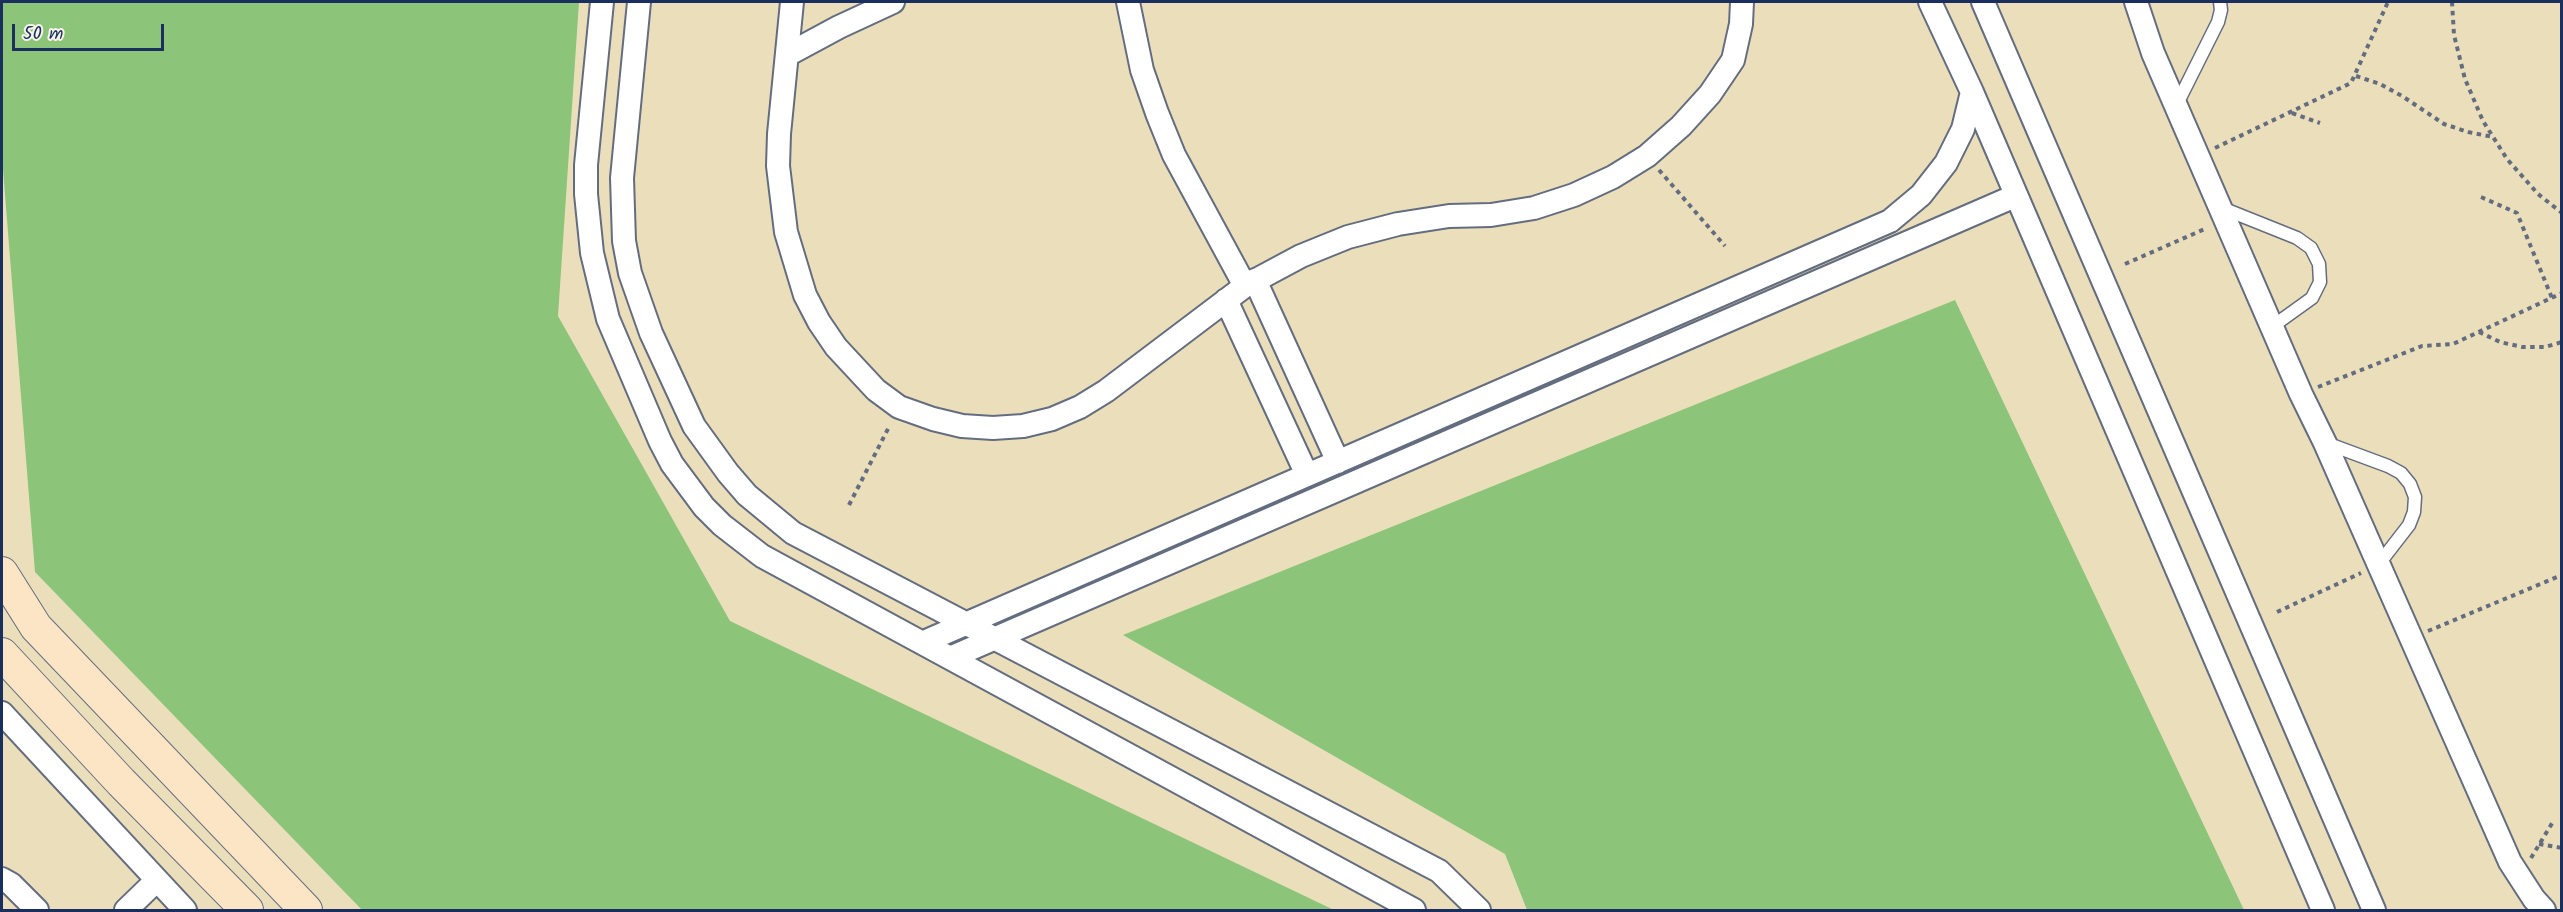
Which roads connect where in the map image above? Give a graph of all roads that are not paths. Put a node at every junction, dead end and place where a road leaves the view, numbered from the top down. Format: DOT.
graph roads {
  1 [pos="602,2"];
  2 [pos="639,2"];
  3 [pos="792,2"];
  4 [pos="893,2"];
  5 [pos="1128,2"];
  6 [pos="1742,2"];
  7 [pos="1930,2"];
  8 [pos="1983,2"];
  9 [pos="2136,2"];
  10 [pos="2220,2"];
  11 [pos="787,55"];
  12 [pos="1972,92"];
  13 [pos="2176,106"];
  14 [pos="2015,196"];
  15 [pos="2224,214"];
  16 [pos="1250,283"];
  17 [pos="1226,300"];
  18 [pos="2273,326"];
  19 [pos="2325,443"];
  20 [pos="1338,462"];
  21 [pos="1307,475"];
  22 [pos="2378,565"];
  23 [pos="2,573"];
  24 [pos="966,624"];
  25 [pos="997,639"];
  26 [pos="924,642"];
  27 [pos="2,654"];
  28 [pos="952,657"];
  29 [pos="2,713"];
  30 [pos="2,879"];
  31 [pos="157,880"];
  32 [pos="37,910"];
  33 [pos="126,910"];
  34 [pos="185,910"];
  35 [pos="247,910"];
  36 [pos="306,910"];
  37 [pos="1414,910"];
  38 [pos="1479,910"];
  39 [pos="2324,910"];
  40 [pos="2374,910"];
  41 [pos="2544,910"];
  1 -- 26 [label="street"];
  2 -- 24 [label="street"];
  3 -- 11 [label="street"];
  4 -- 11 [label="street"];
  5 -- 16 [label="street"];
  6 -- 16 [label="street"];
  7 -- 12 [label="street"];
  8 -- 40 [label="street"];
  9 -- 13 [label="street"];
  10 -- 13 [label="lane"];
  11 -- 17 [label="street"];
  12 -- 14 [label="street"];
  12 -- 20 [label="street"];
  13 -- 15 [label="street"];
  14 -- 25 [label="street"];
  14 -- 39 [label="street"];
  15 -- 18 [label="street"];
  15 -- 18 [label="lane"];
  16 -- 17 [label="street"];
  16 -- 20 [label="street"];
  17 -- 21 [label="street"];
  18 -- 19 [label="street"];
  19 -- 22 [label="street"];
  19 -- 22 [label="lane"];
  20 -- 21 [label="street"];
  21 -- 24 [label="street"];
  22 -- 41 [label="street"];
  23 -- 36 [label="street"];
  24 -- 25 [label="street"];
  24 -- 26 [label="street"];
  25 -- 28 [label="street"];
  25 -- 38 [label="street"];
  26 -- 28 [label="street"];
  27 -- 35 [label="street"];
  28 -- 37 [label="street"];
  29 -- 31 [label="street"];
  30 -- 32 [label="street"];
  31 -- 33 [label="street"];
  31 -- 34 [label="street"];
}
